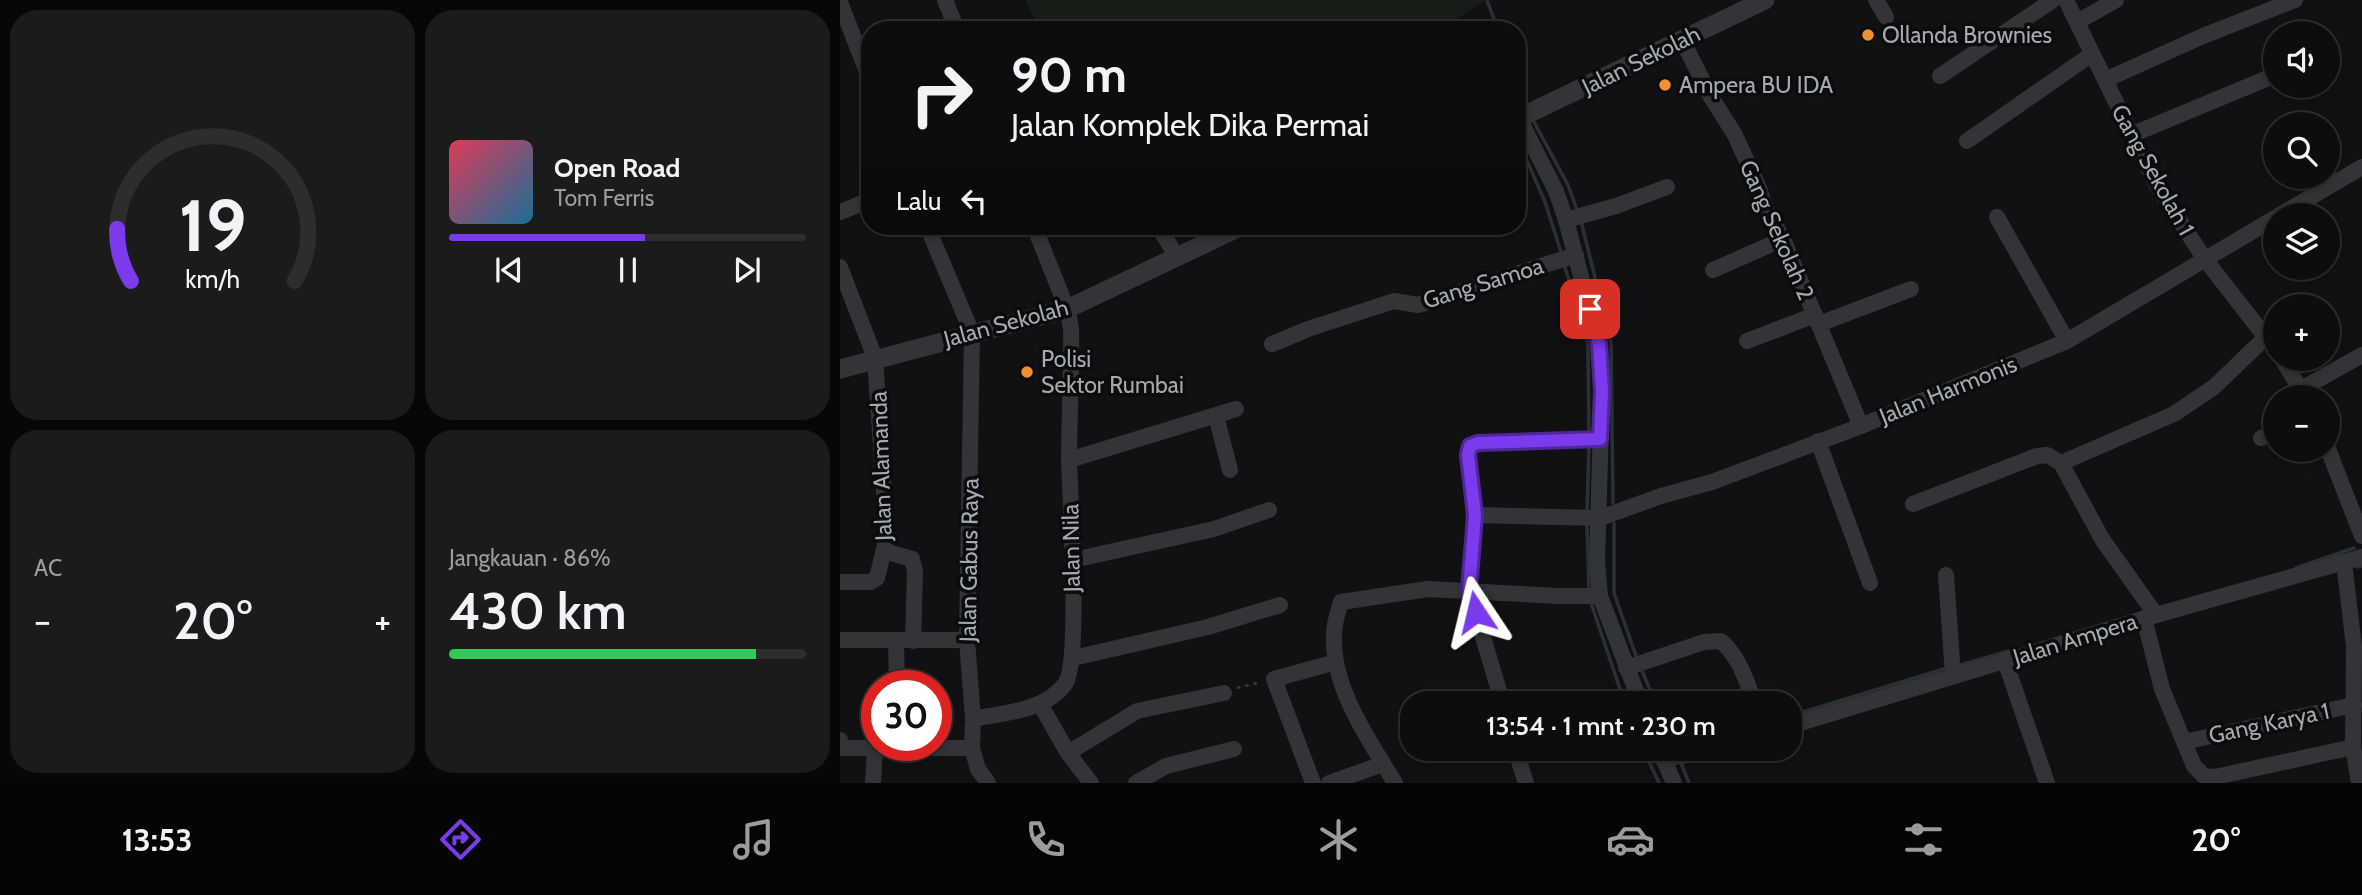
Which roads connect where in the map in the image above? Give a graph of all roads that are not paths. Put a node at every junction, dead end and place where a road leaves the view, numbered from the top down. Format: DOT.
graph roads {
  1 [pos="944,0"];
  2 [pos="1765,0"];
  3 [pos="1876,0"];
  4 [pos="2053,0"];
  5 [pos="2066,0"];
  6 [pos="2116,0"];
  7 [pos="2295,0"];
  8 [pos="840,2"];
  9 [pos="1886,17"];
  10 [pos="953,21"];
  11 [pos="2077,22"];
  12 [pos="1682,40"];
  13 [pos="2092,54"];
  14 [pos="861,57"];
  15 [pos="1940,76"];
  16 [pos="2105,80"];
  17 [pos="2263,80"];
  18 [pos="1526,115"];
  19 [pos="1526,134"];
  20 [pos="2131,135"];
  21 [pos="1967,141"];
  22 [pos="2362,167"];
  23 [pos="1667,187"];
  24 [pos="2300,203"];
  25 [pos="861,204"];
  26 [pos="840,212"];
  27 [pos="1997,217"];
  28 [pos="1566,220"];
  29 [pos="2263,225"];
  30 [pos="931,235"];
  31 [pos="1038,235"];
  32 [pos="1164,235"];
  33 [pos="1223,235"];
  34 [pos="1783,239"];
  35 [pos="1576,255"];
  36 [pos="1177,257"];
  37 [pos="2204,258"];
  38 [pos="840,267"];
  39 [pos="1713,270"];
  40 [pos="1911,289"];
  41 [pos="1067,309"];
  42 [pos="1817,319"];
  43 [pos="972,333"];
  44 [pos="2263,334"];
  45 [pos="1747,341"];
  46 [pos="2067,341"];
  47 [pos="1272,344"];
  48 [pos="2263,348"];
  49 [pos="2362,355"];
  50 [pos="875,358"];
  51 [pos="840,369"];
  52 [pos="2315,385"];
  53 [pos="1236,408"];
  54 [pos="1216,415"];
  55 [pos="1861,426"];
  56 [pos="1600,439"];
  57 [pos="1818,441"];
  58 [pos="1069,460"];
  59 [pos="2333,462"];
  60 [pos="2062,463"];
  61 [pos="1230,470"];
  62 [pos="1913,504"];
  63 [pos="1269,510"];
  64 [pos="1475,515"];
  65 [pos="1600,518"];
  66 [pos="2362,536"];
  67 [pos="884,551"];
  68 [pos="2362,557"];
  69 [pos="1073,561"];
  70 [pos="2344,562"];
  71 [pos="1946,575"];
  72 [pos="840,582"];
  73 [pos="1870,583"];
  74 [pos="1469,590"];
  75 [pos="1600,596"];
  76 [pos="1280,605"];
  77 [pos="2150,617"];
  78 [pos="840,640"];
  79 [pos="913,640"];
  80 [pos="967,640"];
  81 [pos="896,641"];
  82 [pos="1073,658"];
  83 [pos="2005,661"];
  84 [pos="1336,662"];
  85 [pos="1626,668"];
  86 [pos="897,670"];
  87 [pos="1953,676"];
  88 [pos="1499,691"];
  89 [pos="1636,691"];
  90 [pos="1750,691"];
  91 [pos="1224,693"];
  92 [pos="1040,704"];
  93 [pos="2354,705"];
  94 [pos="973,719"];
  95 [pos="1802,722"];
  96 [pos="840,740"];
  97 [pos="2184,741"];
  98 [pos="2353,747"];
  99 [pos="840,748"];
  100 [pos="861,748"];
  101 [pos="952,748"];
  102 [pos="972,748"];
  103 [pos="1234,749"];
  104 [pos="1068,754"];
  105 [pos="874,761"];
  106 [pos="1519,761"];
  107 [pos="1664,761"];
  108 [pos="1383,764"];
  109 [pos="2047,782"];
  110 [pos="873,783"];
  111 [pos="988,783"];
  112 [pos="1091,783"];
  113 [pos="1136,783"];
  114 [pos="1313,783"];
  115 [pos="1329,783"];
  116 [pos="1395,783"];
  117 [pos="1526,783"];
  118 [pos="1674,783"];
  119 [pos="2359,783"];
  1 -- 10 [label="street"];
  2 -- 12 [label="street, Jalan Sekolah"];
  3 -- 9 [label="street"];
  4 -- 15 [label="street"];
  5 -- 11 [label="street, Gang Sekolah 1"];
  6 -- 11 [label="street"];
  7 -- 16 [label="street, Gang Sekolah 1"];
  8 -- 14 [label="street"];
  11 -- 13 [label="street, Gang Sekolah 1"];
  12 -- 18 [label="street, Jalan Sekolah"];
  12 -- 34 [label="street, Gang Sekolah 2"];
  13 -- 16 [label="street, Gang Sekolah 1"];
  13 -- 21 [label="street"];
  16 -- 20 [label="street, Gang Sekolah 1"];
  17 -- 20 [label="street"];
  19 -- 28 [label="street"];
  20 -- 37 [label="street, Gang Sekolah 1"];
  22 -- 24 [label="street"];
  23 -- 28 [label="street"];
  25 -- 26 [label="street"];
  27 -- 46 [label="street"];
  28 -- 35 [label="street"];
  29 -- 37 [label="street, Jalan Harmonis"];
  30 -- 43 [label="street"];
  31 -- 41 [label="street, Jalan Nila"];
  32 -- 36 [label="street"];
  33 -- 36 [label="street, Jalan Sekolah"];
  34 -- 39 [label="street"];
  34 -- 42 [label="street, Gang Sekolah 2"];
  35 -- 47 [label="street, Gang Samoa"];
  35 -- 56 [label="street"];
  36 -- 41 [label="street, Jalan Sekolah"];
  37 -- 44 [label="street, Gang Sekolah 1"];
  37 -- 46 [label="street, Jalan Harmonis"];
  38 -- 50 [label="street, Jalan Alamanda"];
  40 -- 42 [label="street"];
  41 -- 43 [label="street, Jalan Sekolah"];
  41 -- 58 [label="street, Jalan Nila"];
  42 -- 45 [label="street"];
  42 -- 55 [label="street, Gang Sekolah 2"];
  43 -- 50 [label="street, Jalan Sekolah"];
  43 -- 80 [label="street, Jalan Gabus Raya"];
  46 -- 55 [label="street, Jalan Harmonis"];
  48 -- 60 [label="street"];
  49 -- 52 [label="street"];
  50 -- 51 [label="street, Jalan Sekolah"];
  50 -- 67 [label="street, Jalan Alamanda"];
  53 -- 54 [label="street"];
  54 -- 58 [label="street"];
  54 -- 61 [label="street"];
  55 -- 57 [label="street, Jalan Harmonis"];
  56 -- 64 [label="street"];
  56 -- 65 [label="street"];
  57 -- 65 [label="street, Jalan Harmonis"];
  57 -- 73 [label="street"];
  58 -- 69 [label="street, Jalan Nila"];
  59 -- 66 [label="street"];
  60 -- 62 [label="street"];
  60 -- 77 [label="street"];
  63 -- 69 [label="street"];
  64 -- 65 [label="street"];
  64 -- 74 [label="street"];
  65 -- 75 [label="street"];
  67 -- 72 [label="street, Jalan Alamanda"];
  67 -- 79 [label="street"];
  68 -- 70 [label="street, Jalan Ampera"];
  69 -- 82 [label="street, Jalan Nila"];
  70 -- 77 [label="street, Jalan Ampera"];
  70 -- 93 [label="street"];
  71 -- 87 [label="street"];
  74 -- 75 [label="street"];
  74 -- 84 [label="street"];
  74 -- 88 [label="street"];
  75 -- 85 [label="street"];
  76 -- 82 [label="street"];
  77 -- 83 [label="street, Jalan Ampera"];
  77 -- 97 [label="street"];
  78 -- 81 [label="street"];
  79 -- 80 [label="street"];
  79 -- 81 [label="street"];
  80 -- 94 [label="street, Jalan Gabus Raya"];
  81 -- 86 [label="street"];
  82 -- 92 [label="street, Jalan Nila"];
  83 -- 87 [label="street, Jalan Ampera"];
  83 -- 109 [label="street"];
  84 -- 108 [label="street"];
  84 -- 114 [label="street"];
  85 -- 89 [label="street"];
  85 -- 90 [label="street"];
  87 -- 95 [label="street, Jalan Ampera"];
  91 -- 104 [label="street"];
  92 -- 94 [label="street, Jalan Nila"];
  92 -- 104 [label="street"];
  93 -- 97 [label="street, Gang Karya 1"];
  93 -- 98 [label="street"];
  94 -- 102 [label="street, Jalan Gabus Raya"];
  96 -- 99 [label="street"];
  97 -- 98 [label="street, Gang Karya 1"];
  98 -- 119 [label="street"];
  99 -- 100 [label="street"];
  101 -- 102 [label="street"];
  102 -- 111 [label="street, Jalan Gabus Raya"];
  103 -- 113 [label="street"];
  104 -- 112 [label="street"];
  105 -- 110 [label="street"];
  106 -- 117 [label="street"];
  107 -- 118 [label="street"];
  108 -- 115 [label="street"];
  108 -- 116 [label="street"];
}
